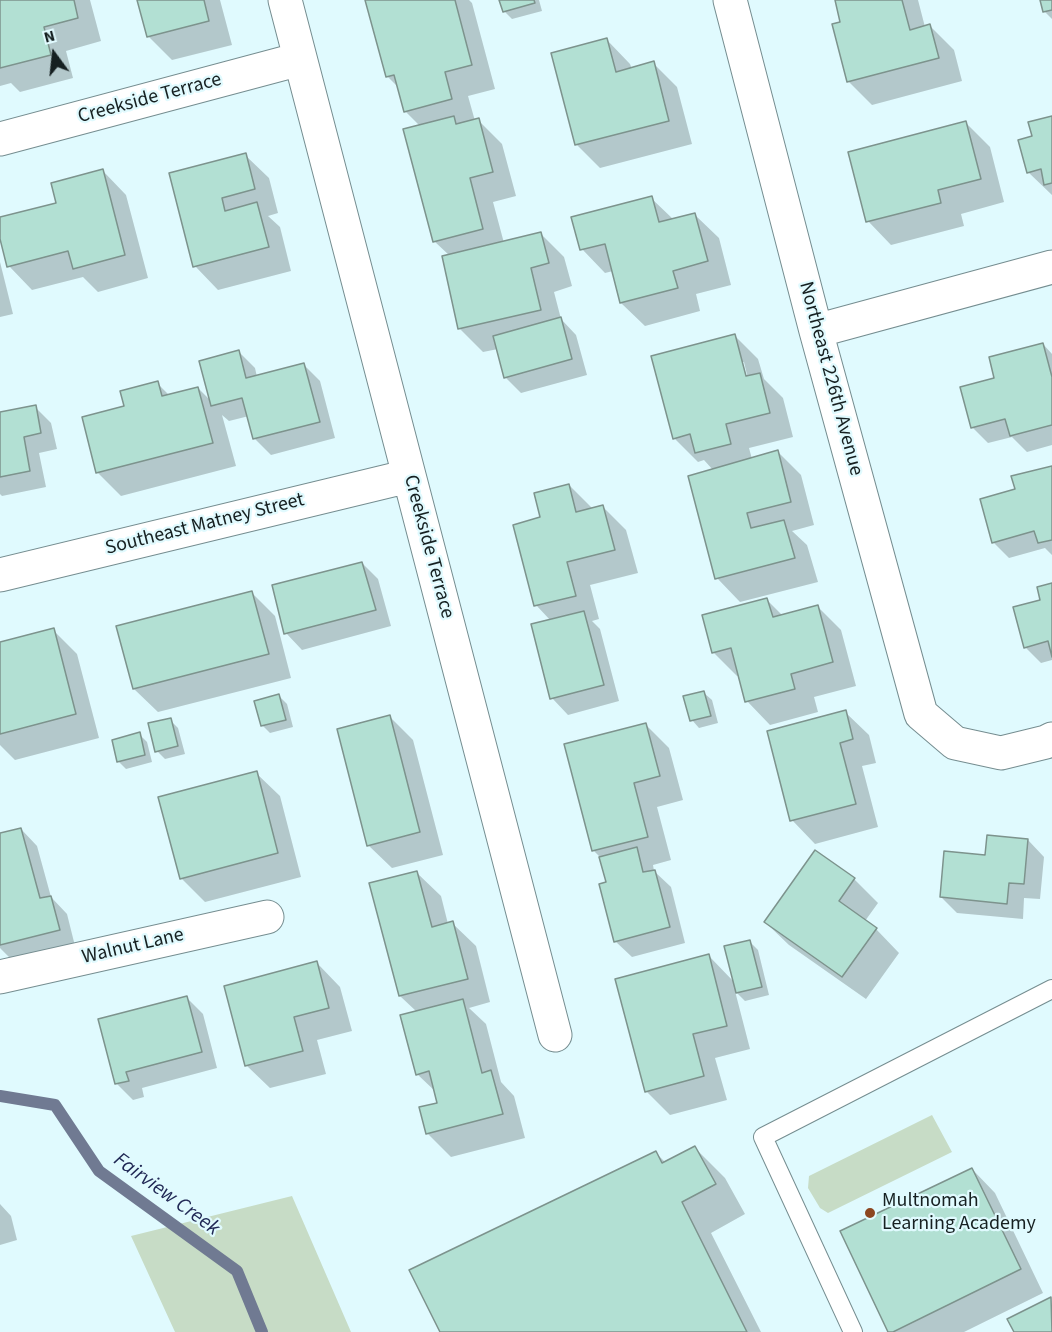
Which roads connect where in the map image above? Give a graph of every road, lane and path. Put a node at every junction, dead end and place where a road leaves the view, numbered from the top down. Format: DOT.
graph roads {
  1 [pos="285,0"];
  2 [pos="730,0"];
  3 [pos="300,59"];
  4 [pos="0,139"];
  5 [pos="1052,267"];
  6 [pos="816,331"];
  7 [pos="409,476"];
  8 [pos="0,575"];
  9 [pos="1052,739"];
  10 [pos="267,917"];
  11 [pos="0,977"];
  12 [pos="1052,989"];
  13 [pos="555,1035"];
  14 [pos="853,1332"];
  1 -- 3 [label="street, Creekside Terrace"];
  2 -- 6 [label="street, Northeast 226th Avenue"];
  3 -- 4 [label="street, Creekside Terrace"];
  3 -- 7 [label="street, Creekside Terrace"];
  5 -- 6 [label="street"];
  6 -- 9 [label="street, Northeast 226th Avenue"];
  7 -- 8 [label="street, Southeast Matney Street"];
  7 -- 13 [label="street, Creekside Terrace"];
  10 -- 11 [label="street, Walnut Lane"];
  12 -- 14 [label="lane"];
}
